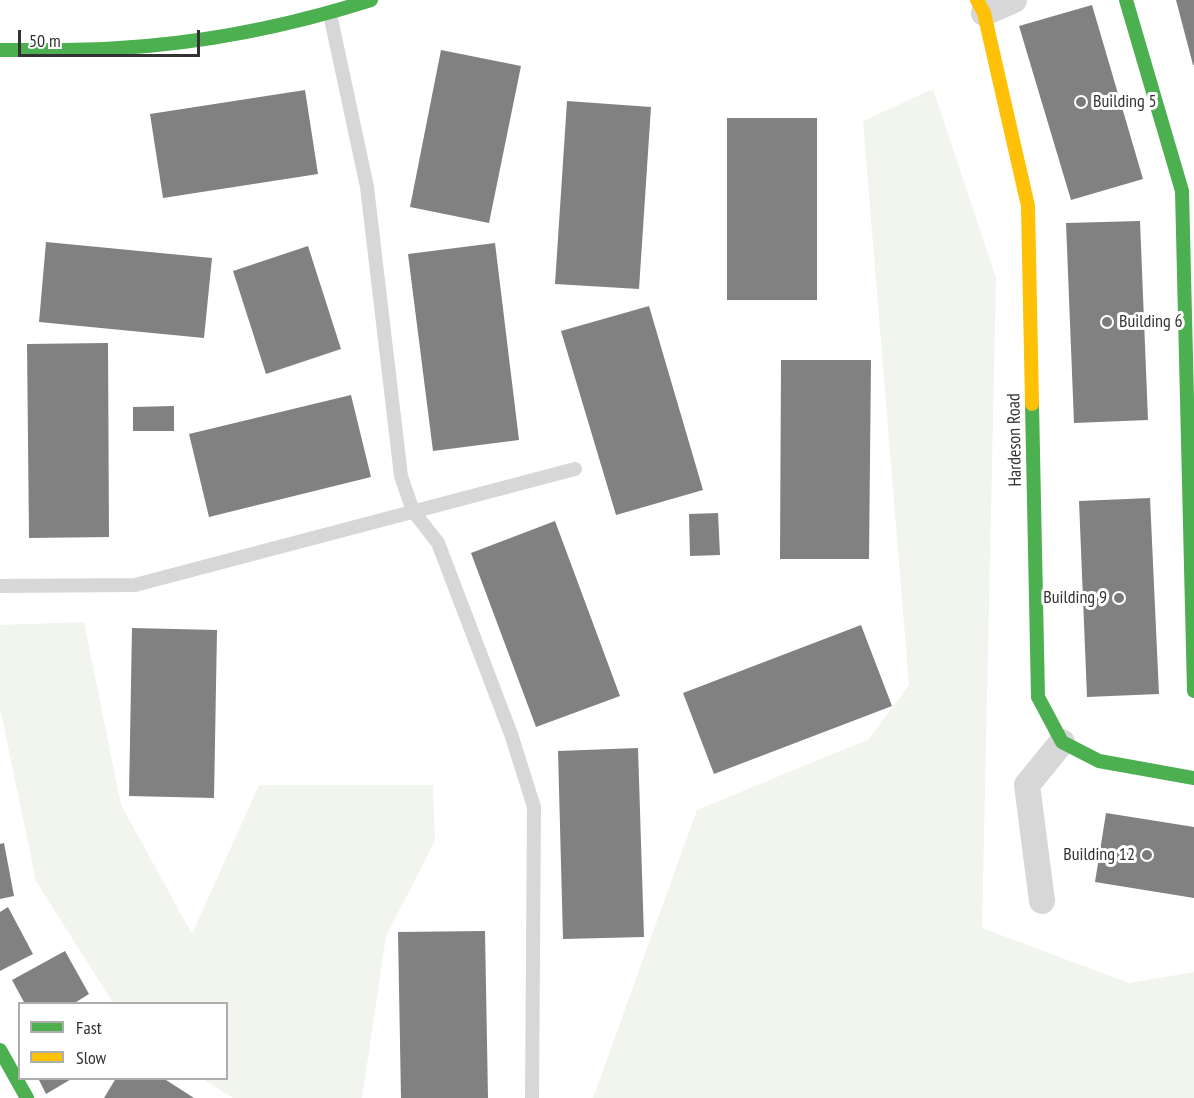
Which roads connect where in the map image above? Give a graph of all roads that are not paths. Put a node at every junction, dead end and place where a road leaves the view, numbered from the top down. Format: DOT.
graph roads {
  1 [pos="370,0"];
  2 [pos="1014,0"];
  3 [pos="1126,0"];
  4 [pos="980,7"];
  5 [pos="330,14"];
  6 [pos="0,51"];
  7 [pos="575,469"];
  8 [pos="413,511"];
  9 [pos="0,586"];
  10 [pos="1194,692"];
  11 [pos="1062,742"];
  12 [pos="1194,777"];
  13 [pos="1042,901"];
  14 [pos="0,1050"];
  15 [pos="27,1098"];
  16 [pos="532,1098"];
  1 -- 5 [label="street"];
  2 -- 4 [label="street"];
  3 -- 10 [label="street"];
  4 -- 11 [label="street, Hardeson Road"];
  5 -- 6 [label="street"];
  5 -- 8 [label="lane"];
  7 -- 8 [label="lane"];
  8 -- 9 [label="lane"];
  8 -- 16 [label="lane"];
  11 -- 12 [label="street"];
  11 -- 13 [label="street"];
  14 -- 15 [label="street"];
}
